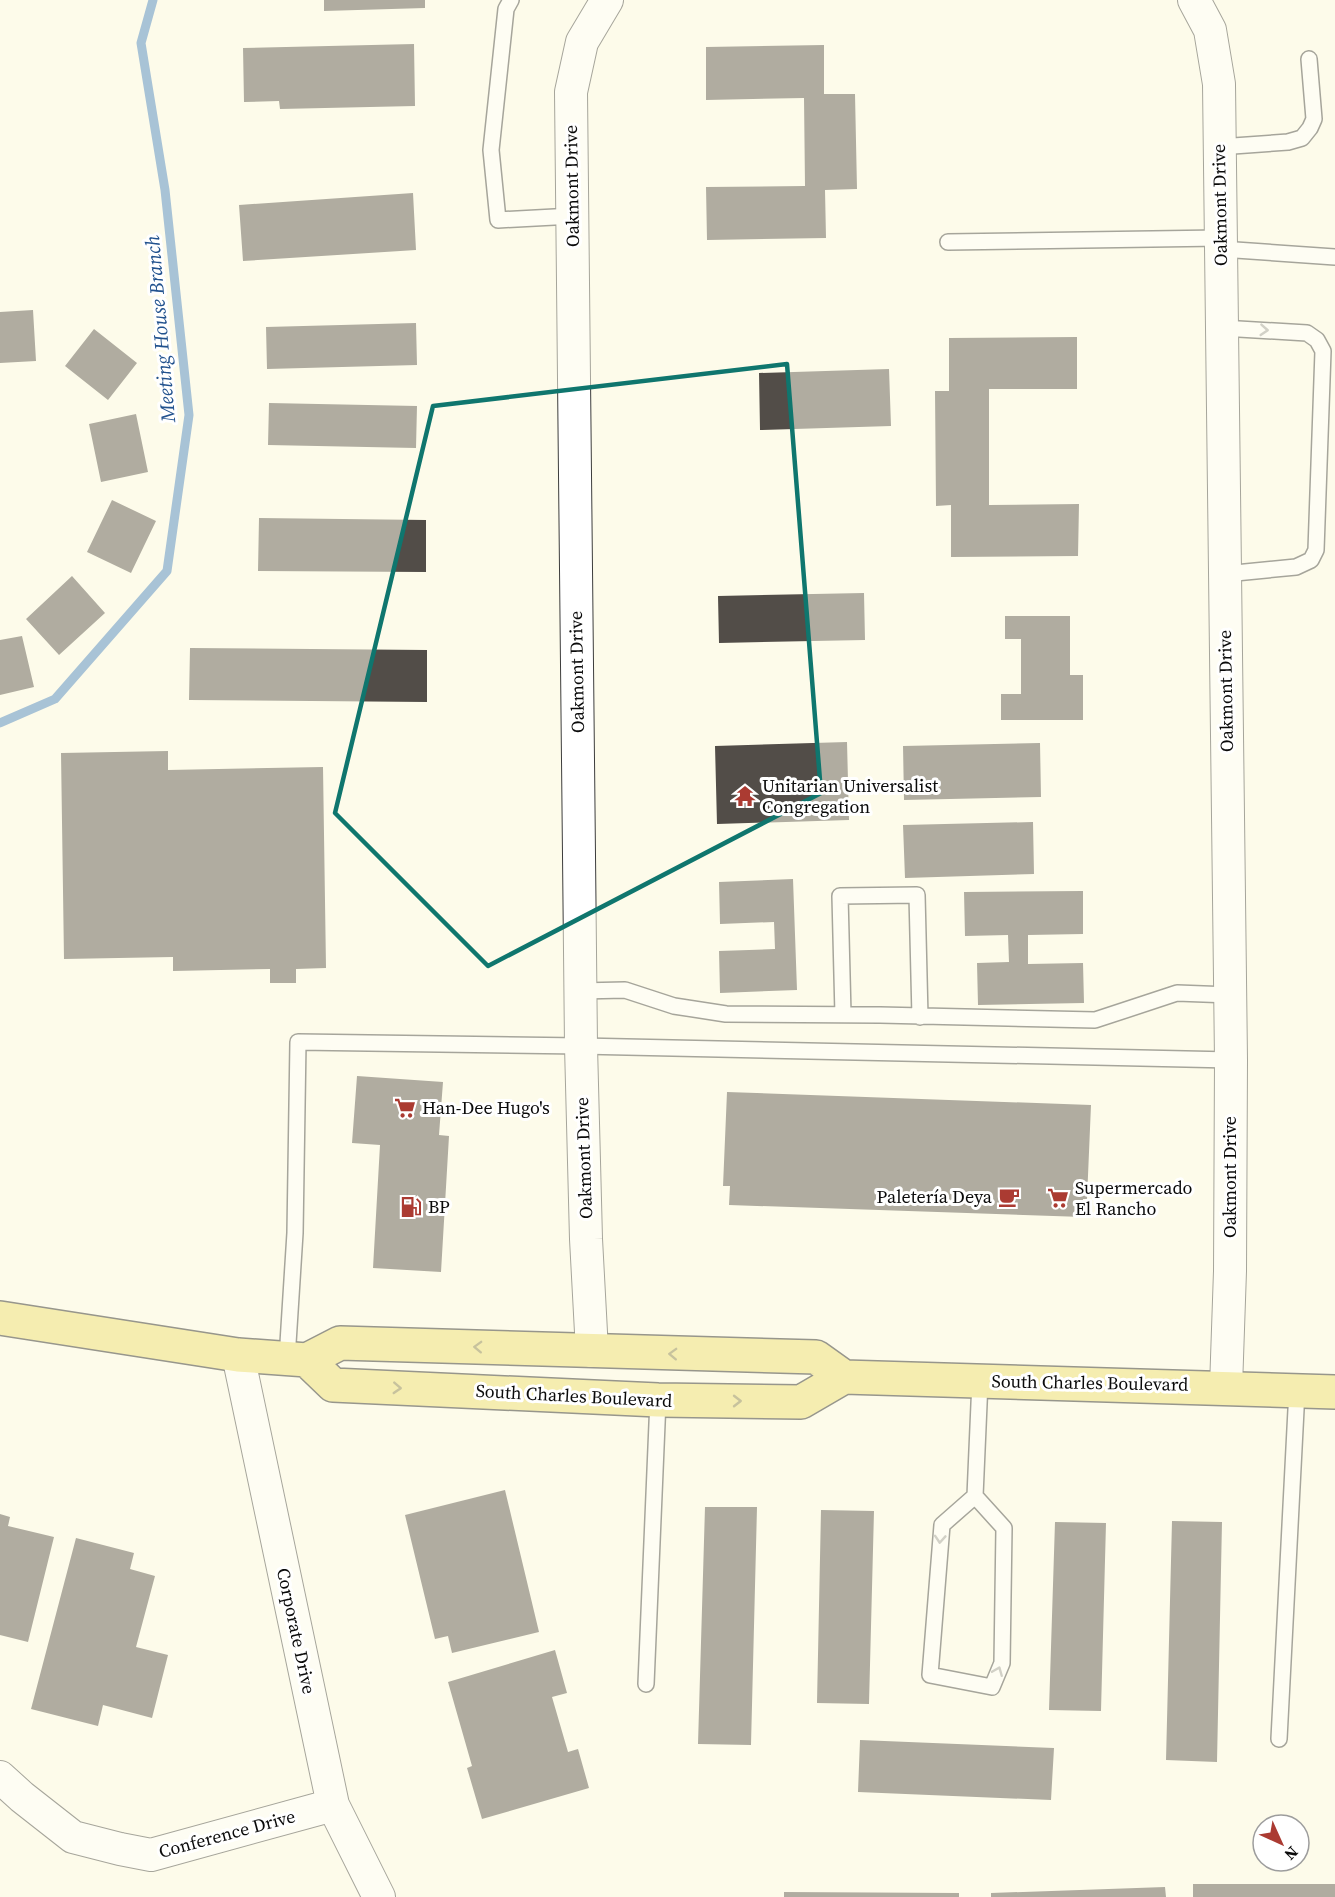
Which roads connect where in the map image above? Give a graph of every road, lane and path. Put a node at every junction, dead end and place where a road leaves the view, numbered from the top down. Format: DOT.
graph roads {
  1 [pos="511,0"];
  2 [pos="607,0"];
  3 [pos="1194,0"];
  4 [pos="1309,59"];
  5 [pos="1219,147"];
  6 [pos="573,216"];
  7 [pos="948,242"];
  8 [pos="1221,244"];
  9 [pos="1335,257"];
  10 [pos="1222,328"];
  11 [pos="1225,574"];
  12 [pos="580,991"];
  13 [pos="1230,995"];
  14 [pos="843,1015"];
  15 [pos="920,1017"];
  16 [pos="581,1046"];
  17 [pos="1231,1060"];
  18 [pos="0,1318"];
  19 [pos="592,1351"];
  20 [pos="238,1355"];
  21 [pos="795,1357"];
  22 [pos="297,1359"];
  23 [pos="844,1377"];
  24 [pos="980,1381"];
  25 [pos="354,1386"];
  26 [pos="1226,1387"];
  27 [pos="1297,1390"];
  28 [pos="1335,1392"];
  29 [pos="658,1400"];
  30 [pos="975,1496"];
  31 [pos="646,1684"];
  32 [pos="1279,1739"];
  33 [pos="0,1777"];
  34 [pos="333,1805"];
  35 [pos="379,1897"];
  1 -- 6 [label="lane"];
  2 -- 6 [label="street, Oakmont Drive"];
  3 -- 5 [label="street, Oakmont Drive"];
  4 -- 5 [label="lane"];
  5 -- 8 [label="street, Oakmont Drive"];
  6 -- 12 [label="street, Oakmont Drive"];
  7 -- 8 [label="lane"];
  8 -- 9 [label="lane"];
  8 -- 10 [label="street, Oakmont Drive"];
  10 -- 11 [label="street, Oakmont Drive"];
  10 -- 11 [label="lane, one-way"];
  11 -- 13 [label="street, Oakmont Drive"];
  12 -- 14 [label="lane"];
  12 -- 16 [label="street, Oakmont Drive"];
  13 -- 15 [label="lane"];
  13 -- 17 [label="street, Oakmont Drive"];
  14 -- 15 [label="lane"];
  14 -- 15 [label="lane"];
  16 -- 17 [label="lane"];
  16 -- 19 [label="street, Oakmont Drive"];
  16 -- 22 [label="lane"];
  17 -- 26 [label="street, Oakmont Drive"];
  18 -- 20 [label="main road"];
  21 -- 19 [label="main road, one-way"];
  19 -- 22 [label="main road, one-way"];
  19 -- 25 [label="main road"];
  20 -- 22 [label="main road"];
  20 -- 34 [label="street, Corporate Drive"];
  21 -- 23 [label="main road"];
  21 -- 29 [label="main road"];
  22 -- 25 [label="main road, South Charles Boulevard"];
  23 -- 24 [label="main road, South Charles Boulevard"];
  29 -- 23 [label="main road, South Charles Boulevard, one-way"];
  24 -- 26 [label="main road, South Charles Boulevard"];
  24 -- 30 [label="lane"];
  25 -- 29 [label="main road, South Charles Boulevard, one-way"];
  26 -- 27 [label="main road, South Charles Boulevard"];
  27 -- 28 [label="main road, South Charles Boulevard"];
  27 -- 32 [label="lane"];
  29 -- 31 [label="lane"];
  30 -- 30 [label="lane, one-way"];
  33 -- 34 [label="street, Conference Drive"];
  34 -- 35 [label="street, Corporate Drive"];
}
